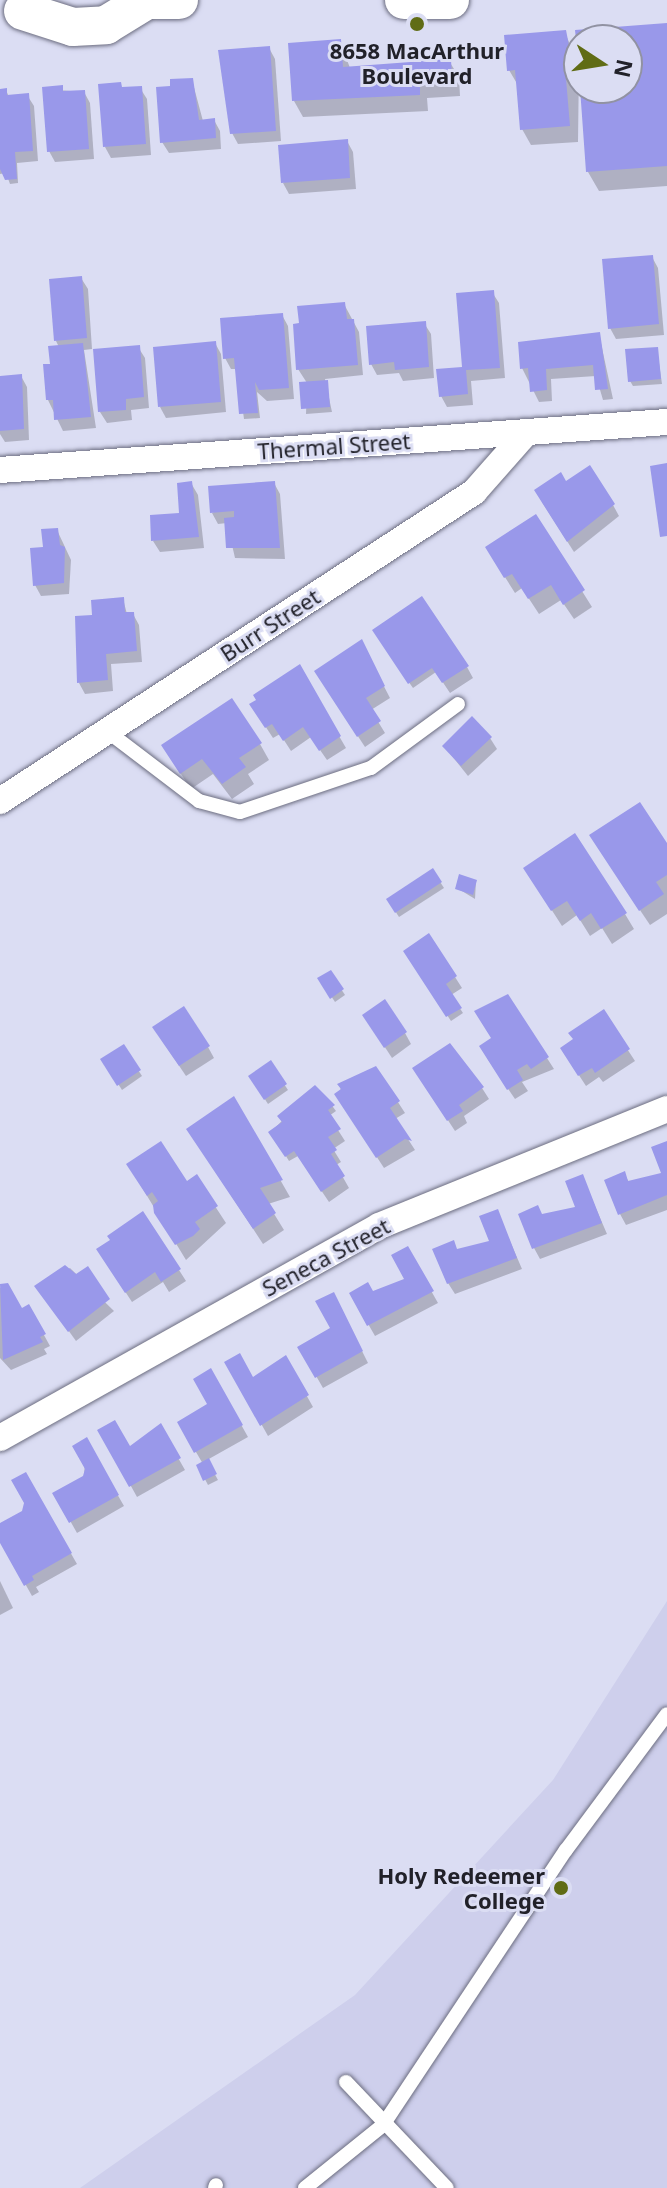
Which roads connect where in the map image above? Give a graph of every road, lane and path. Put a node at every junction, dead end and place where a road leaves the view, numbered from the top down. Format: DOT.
graph roads {
  1 [pos="404,0"];
  2 [pos="450,0"];
  3 [pos="152,1"];
  4 [pos="22,6"];
  5 [pos="667,422"];
  6 [pos="526,433"];
  7 [pos="0,470"];
  8 [pos="458,704"];
  9 [pos="107,731"];
  10 [pos="0,801"];
  11 [pos="667,1109"];
  12 [pos="0,1438"];
  13 [pos="667,1714"];
  14 [pos="346,2082"];
  15 [pos="383,2125"];
  16 [pos="305,2188"];
  17 [pos="447,2188"];
  1 -- 2 [label="main road"];
  3 -- 4 [label="main road"];
  5 -- 6 [label="street, Thermal Street"];
  6 -- 7 [label="street, Thermal Street"];
  6 -- 9 [label="street, Burr Street"];
  8 -- 9 [label="lane"];
  9 -- 10 [label="street, Burr Street"];
  11 -- 12 [label="street, Seneca Street"];
  13 -- 15 [label="lane"];
  14 -- 15 [label="lane"];
  15 -- 16 [label="lane"];
  15 -- 17 [label="lane"];
}
